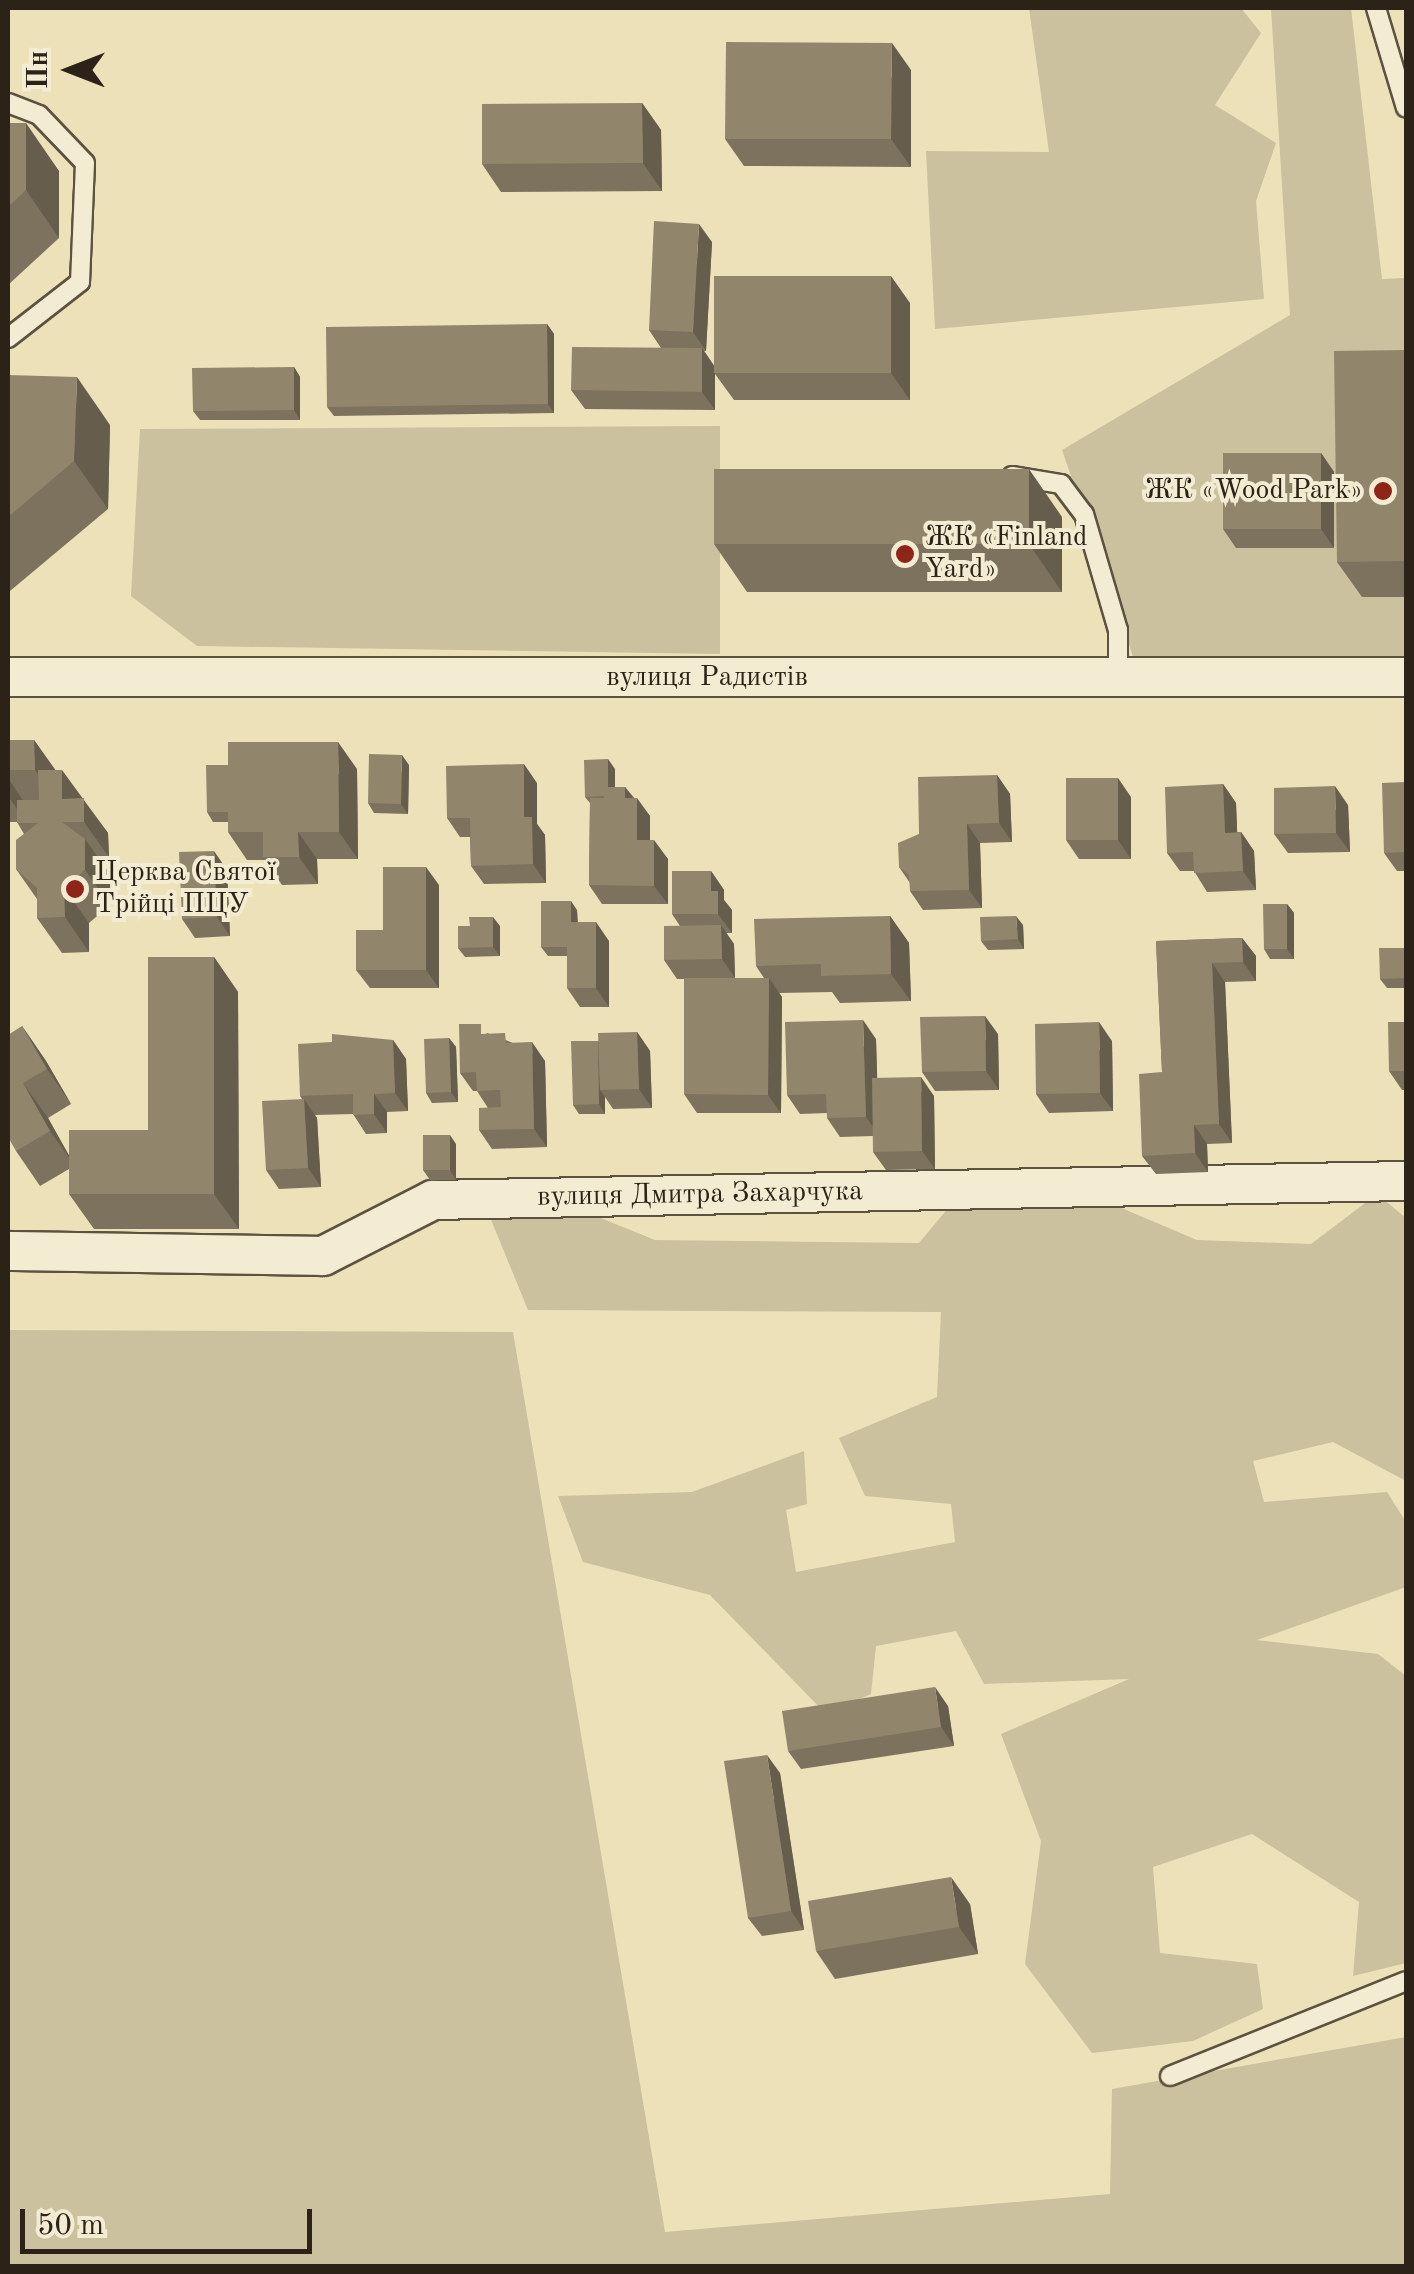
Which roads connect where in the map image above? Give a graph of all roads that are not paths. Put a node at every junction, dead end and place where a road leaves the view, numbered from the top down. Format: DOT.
graph roads {
  1 [pos="1376,8"];
  2 [pos="8,102"];
  3 [pos="1406,108"];
  4 [pos="8,338"];
  5 [pos="984,476"];
  6 [pos="8,676"];
  7 [pos="1406,676"];
  8 [pos="1118,679"];
  9 [pos="1406,1182"];
  10 [pos="8,1251"];
  11 [pos="1406,1981"];
  12 [pos="1170,2076"];
  1 -- 3 [label="lane"];
  2 -- 4 [label="lane"];
  5 -- 8 [label="lane"];
  6 -- 8 [label="street, вулиця Радистів"];
  7 -- 8 [label="street, вулиця Радистів"];
  9 -- 10 [label="street, вулиця Дмитра Захарчука"];
  11 -- 12 [label="lane"];
}
